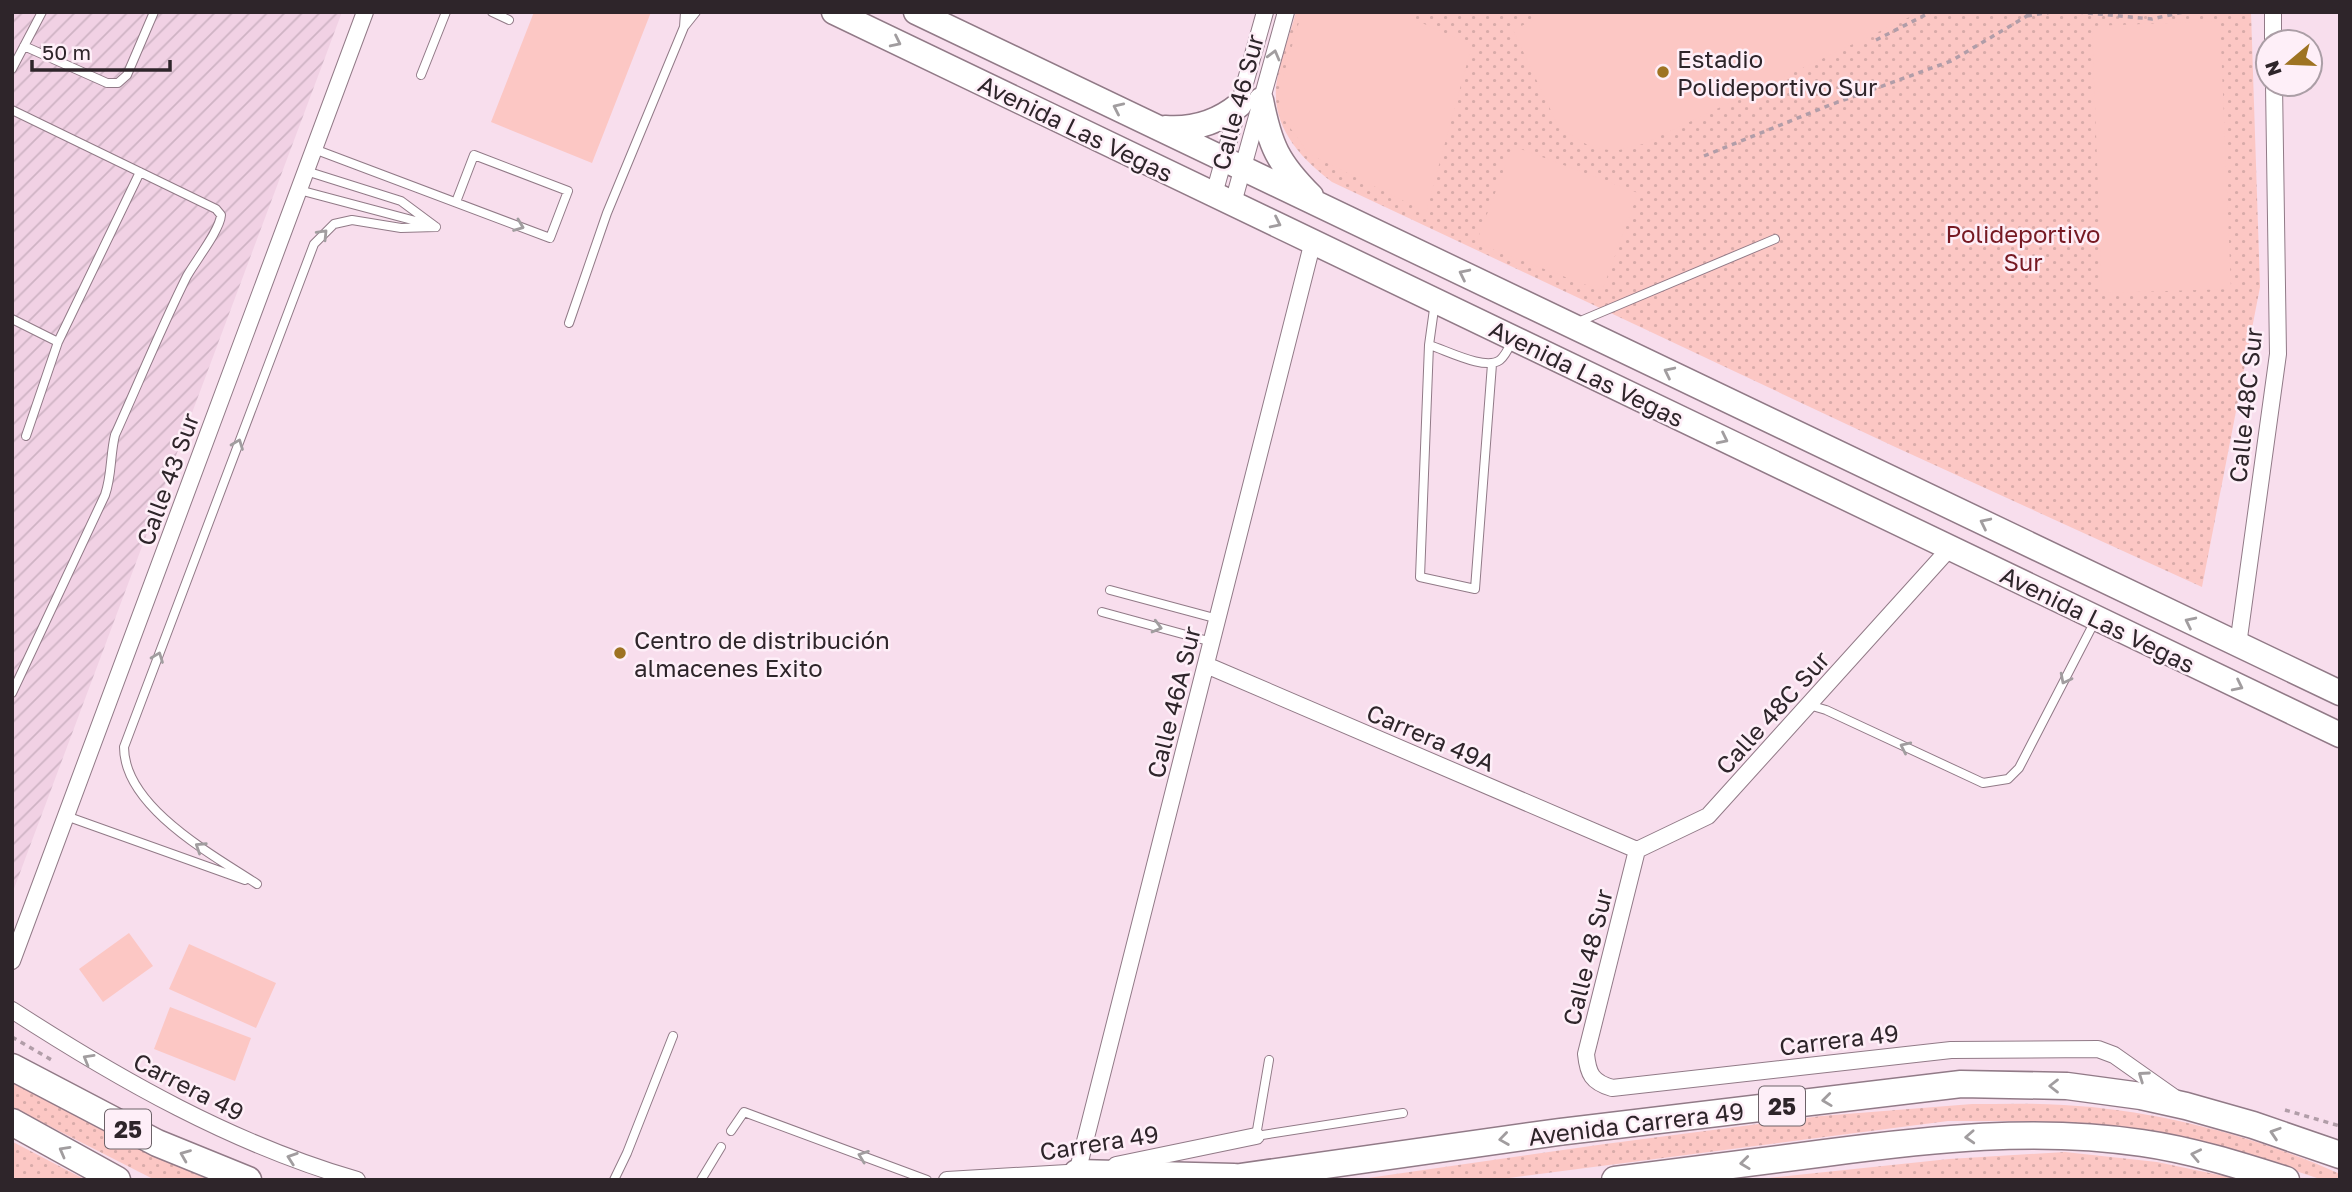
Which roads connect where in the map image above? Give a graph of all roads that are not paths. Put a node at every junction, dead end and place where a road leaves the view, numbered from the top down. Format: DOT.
graph roads {
  1 [pos="42,12"];
  2 [pos="154,12"];
  3 [pos="365,12"];
  4 [pos="446,12"];
  5 [pos="492,12"];
  6 [pos="685,12"];
  7 [pos="696,12"];
  8 [pos="834,12"];
  9 [pos="916,12"];
  10 [pos="1265,12"];
  11 [pos="1286,12"];
  12 [pos="509,20"];
  13 [pos="684,27"];
  14 [pos="24,46"];
  15 [pos="12,69"];
  16 [pos="421,75"];
  17 [pos="2274,98"];
  18 [pos="1250,103"];
  19 [pos="12,110"];
  20 [pos="1159,128"];
  21 [pos="314,149"];
  22 [pos="1233,163"];
  23 [pos="306,171"];
  24 [pos="140,172"];
  25 [pos="299,190"];
  26 [pos="1224,198"];
  27 [pos="456,202"];
  28 [pos="1322,206"];
  29 [pos="436,227"];
  30 [pos="1775,239"];
  31 [pos="1313,241"];
  32 [pos="1435,300"];
  33 [pos="12,319"];
  34 [pos="569,323"];
  35 [pos="1571,325"];
  36 [pos="1514,338"];
  37 [pos="58,342"];
  38 [pos="1429,345"];
  39 [pos="1492,364"];
  40 [pos="26,436"];
  41 [pos="1950,548"];
  42 [pos="1110,590"];
  43 [pos="1102,612"];
  44 [pos="2096,618"];
  45 [pos="1218,619"];
  46 [pos="1212,642"];
  47 [pos="2238,645"];
  48 [pos="1206,665"];
  49 [pos="12,693"];
  50 [pos="2340,694"];
  51 [pos="1809,705"];
  52 [pos="2340,735"];
  53 [pos="66,816"];
  54 [pos="1637,850"];
  55 [pos="12,961"];
  56 [pos="12,1010"];
  57 [pos="673,1036"];
  58 [pos="1269,1060"];
  59 [pos="12,1067"];
  60 [pos="1591,1075"];
  61 [pos="2186,1106"];
  62 [pos="1403,1114"];
  63 [pos="12,1122"];
  64 [pos="731,1131"];
  65 [pos="1256,1136"];
  66 [pos="721,1147"];
  67 [pos="2340,1155"];
  68 [pos="1077,1173"];
  69 [pos="1226,1178"];
  70 [pos="117,1180"];
  71 [pos="248,1180"];
  72 [pos="357,1180"];
  73 [pos="614,1180"];
  74 [pos="701,1180"];
  75 [pos="927,1180"];
  76 [pos="947,1180"];
  77 [pos="1615,1180"];
  78 [pos="2286,1180"];
  1 -- 14 [label="lane"];
  2 -- 14 [label="lane"];
  3 -- 21 [label="street, Calle 43 Sur"];
  4 -- 16 [label="lane"];
  5 -- 12 [label="lane"];
  6 -- 13 [label="lane"];
  7 -- 13 [label="lane"];
  8 -- 26 [label="main road, Avenida Las Vegas, one-way"];
  20 -- 9 [label="main road, Avenida Las Vegas, one-way"];
  10 -- 18 [label="street, Calle 46 Sur"];
  18 -- 11 [label="street, Calle 46 Sur, one-way"];
  13 -- 34 [label="lane"];
  14 -- 15 [label="lane"];
  17 -- 47 [label="street, Calle 48C Sur"];
  18 -- 20 [label="main road"];
  18 -- 22 [label="street, Calle 46 Sur"];
  18 -- 22 [label="street, Calle 46 Sur"];
  18 -- 28 [label="main road"];
  19 -- 24 [label="lane"];
  20 -- 22 [label="main road, Avenida Las Vegas"];
  21 -- 23 [label="street, Calle 43 Sur"];
  21 -- 27 [label="lane"];
  22 -- 26 [label="street, Calle 46 Sur"];
  22 -- 28 [label="main road, Avenida Las Vegas"];
  23 -- 25 [label="street, Calle 43 Sur"];
  23 -- 29 [label="lane"];
  24 -- 37 [label="lane"];
  24 -- 49 [label="lane"];
  25 -- 29 [label="lane"];
  25 -- 53 [label="street, Calle 43 Sur"];
  26 -- 31 [label="main road, Avenida Las Vegas, one-way"];
  27 -- 27 [label="lane, one-way"];
  35 -- 28 [label="main road, Avenida Las Vegas, one-way"];
  53 -- 29 [label="lane, one-way"];
  30 -- 35 [label="lane"];
  31 -- 32 [label="main road, Avenida Las Vegas"];
  31 -- 45 [label="street, Calle 46A Sur"];
  32 -- 36 [label="main road, Avenida Las Vegas"];
  32 -- 38 [label="lane"];
  33 -- 37 [label="lane"];
  47 -- 35 [label="main road, Avenida Las Vegas, one-way"];
  36 -- 39 [label="lane"];
  36 -- 41 [label="main road, Avenida Las Vegas, one-way"];
  37 -- 40 [label="lane"];
  38 -- 39 [label="lane"];
  38 -- 39 [label="lane"];
  41 -- 44 [label="main road, Avenida Las Vegas"];
  41 -- 51 [label="street, Calle 48C Sur"];
  42 -- 45 [label="lane"];
  43 -- 46 [label="lane, one-way"];
  44 -- 51 [label="lane, one-way"];
  44 -- 52 [label="main road, Avenida Las Vegas, one-way"];
  45 -- 46 [label="street, Calle 46A Sur"];
  46 -- 48 [label="street, Calle 46A Sur"];
  47 -- 50 [label="main road, Avenida Las Vegas"];
  48 -- 54 [label="street, Carrera 49A"];
  48 -- 68 [label="street, Calle 46A Sur"];
  51 -- 54 [label="street, Calle 48C Sur"];
  53 -- 55 [label="street, Calle 43 Sur"];
  54 -- 60 [label="street, Calle 48 Sur"];
  72 -- 56 [label="street, Carrera 49, one-way"];
  57 -- 73 [label="lane"];
  58 -- 65 [label="lane"];
  71 -- 59 [label="highway, 25, one-way"];
  61 -- 60 [label="street, Carrera 49, one-way"];
  67 -- 61 [label="highway, Avenida Carrera 49 / 25, one-way"];
  61 -- 69 [label="highway, Avenida Carrera 49 / 25, one-way"];
  62 -- 65 [label="lane"];
  70 -- 63 [label="highway, 25, one-way"];
  75 -- 64 [label="lane, one-way"];
  65 -- 68 [label="street, Carrera 49"];
  66 -- 74 [label="lane"];
  68 -- 69 [label="highway, Avenida Carrera 49"];
  68 -- 76 [label="street, Carrera 49"];
  78 -- 77 [label="highway, 25, one-way"];
}
